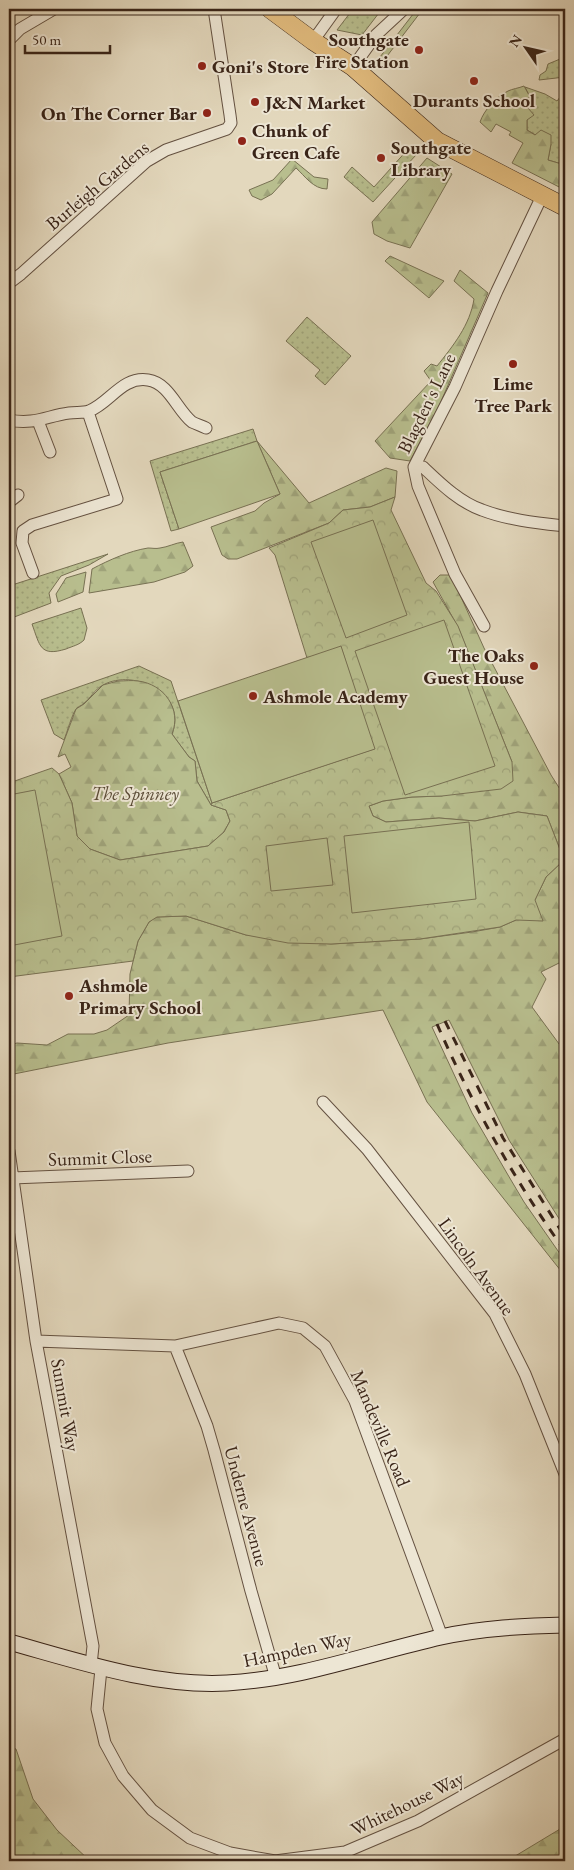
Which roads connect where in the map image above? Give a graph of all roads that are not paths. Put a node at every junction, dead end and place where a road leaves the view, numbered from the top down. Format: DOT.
graph roads {
  1 [pos="54,9"];
  2 [pos="214,9"];
  3 [pos="270,9"];
  4 [pos="336,9"];
  5 [pos="404,9"];
  6 [pos="9,40"];
  7 [pos="313,41"];
  8 [pos="353,67"];
  9 [pos="542,196"];
  10 [pos="565,207"];
  11 [pos="9,283"];
  12 [pos="88,412"];
  13 [pos="9,420"];
  14 [pos="38,421"];
  15 [pos="206,428"];
  16 [pos="50,452"];
  17 [pos="414,467"];
  18 [pos="18,494"];
  19 [pos="9,502"];
  20 [pos="565,526"];
  21 [pos="33,573"];
  22 [pos="484,626"];
  23 [pos="323,1102"];
  24 [pos="9,1151"];
  25 [pos="188,1171"];
  26 [pos="12,1178"];
  27 [pos="36,1341"];
  28 [pos="175,1346"];
  29 [pos="565,1474"];
  30 [pos="565,1626"];
  31 [pos="442,1637"];
  32 [pos="9,1642"];
  33 [pos="96,1667"];
  34 [pos="276,1678"];
  35 [pos="565,1739"];
  1 -- 6 [label="street"];
  2 -- 11 [label="street, Burleigh Gardens"];
  3 -- 7 [label="main road"];
  4 -- 7 [label="street"];
  5 -- 8 [label="street"];
  7 -- 8 [label="main road"];
  8 -- 9 [label="main road"];
  9 -- 10 [label="main road"];
  9 -- 17 [label="street, Blagden's Lane"];
  12 -- 14 [label="street"];
  12 -- 15 [label="street"];
  12 -- 21 [label="street"];
  13 -- 14 [label="street"];
  14 -- 16 [label="street"];
  17 -- 20 [label="street"];
  17 -- 22 [label="street, Blagden's Lane"];
  18 -- 19 [label="street"];
  23 -- 29 [label="street, Lincoln Avenue"];
  24 -- 26 [label="street, Summit Way"];
  25 -- 26 [label="street, Summit Close"];
  26 -- 27 [label="street, Summit Way"];
  27 -- 28 [label="street, Mandeville Road"];
  27 -- 33 [label="street, Summit Way"];
  28 -- 31 [label="street, Mandeville Road"];
  28 -- 34 [label="street, Underne Avenue"];
  30 -- 31 [label="street, Hampden Way"];
  31 -- 34 [label="street, Hampden Way"];
  32 -- 33 [label="street, Hampden Way"];
  33 -- 34 [label="street, Hampden Way"];
  33 -- 35 [label="street, Whitehouse Way"];
}
